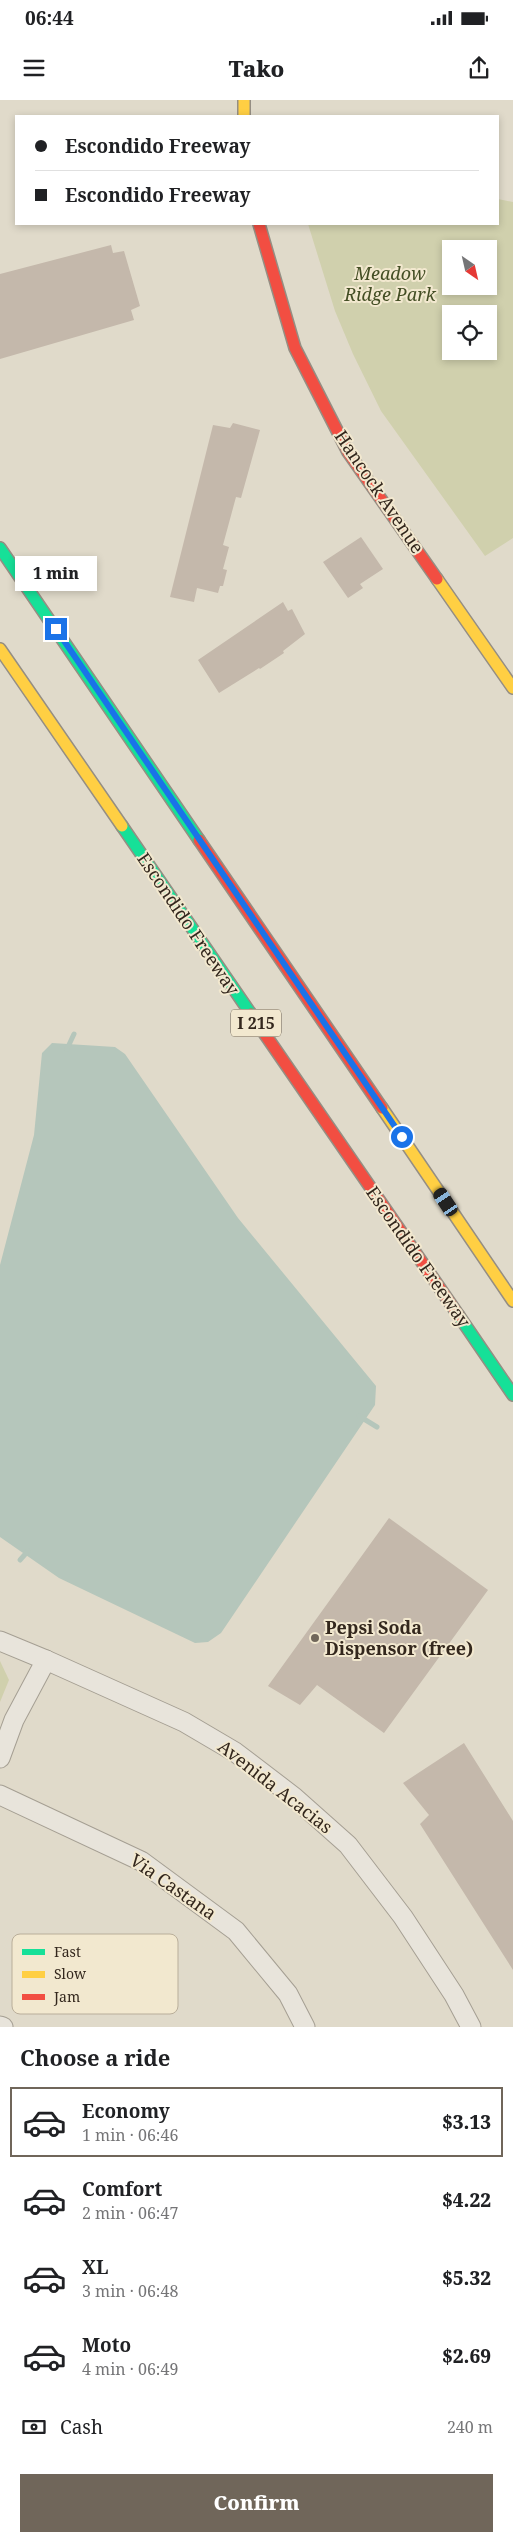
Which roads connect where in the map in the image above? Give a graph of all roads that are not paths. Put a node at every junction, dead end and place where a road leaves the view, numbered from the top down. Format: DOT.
graph roads {
  1 [pos="244,100"];
  2 [pos="244,115"];
  3 [pos="259,225"];
  4 [pos="0,548"];
  5 [pos="0,649"];
  6 [pos="513,688"];
  7 [pos="513,1300"];
  8 [pos="513,1395"];
  9 [pos="0,1642"];
  10 [pos="46,1660"];
  11 [pos="0,1758"];
  12 [pos="0,1795"];
  13 [pos="305,2027"];
  14 [pos="471,2027"];
  1 -- 2 [label="main road"];
  3 -- 6 [label="main road, Hancock Avenue"];
  4 -- 7 [label="main road"];
  5 -- 8 [label="main road, Escondido Freeway / I 215"];
  9 -- 10 [label="street, Avenida Acacias"];
  10 -- 11 [label="street"];
  10 -- 14 [label="street, Avenida Acacias"];
  12 -- 13 [label="street, Via Castana"];
}
